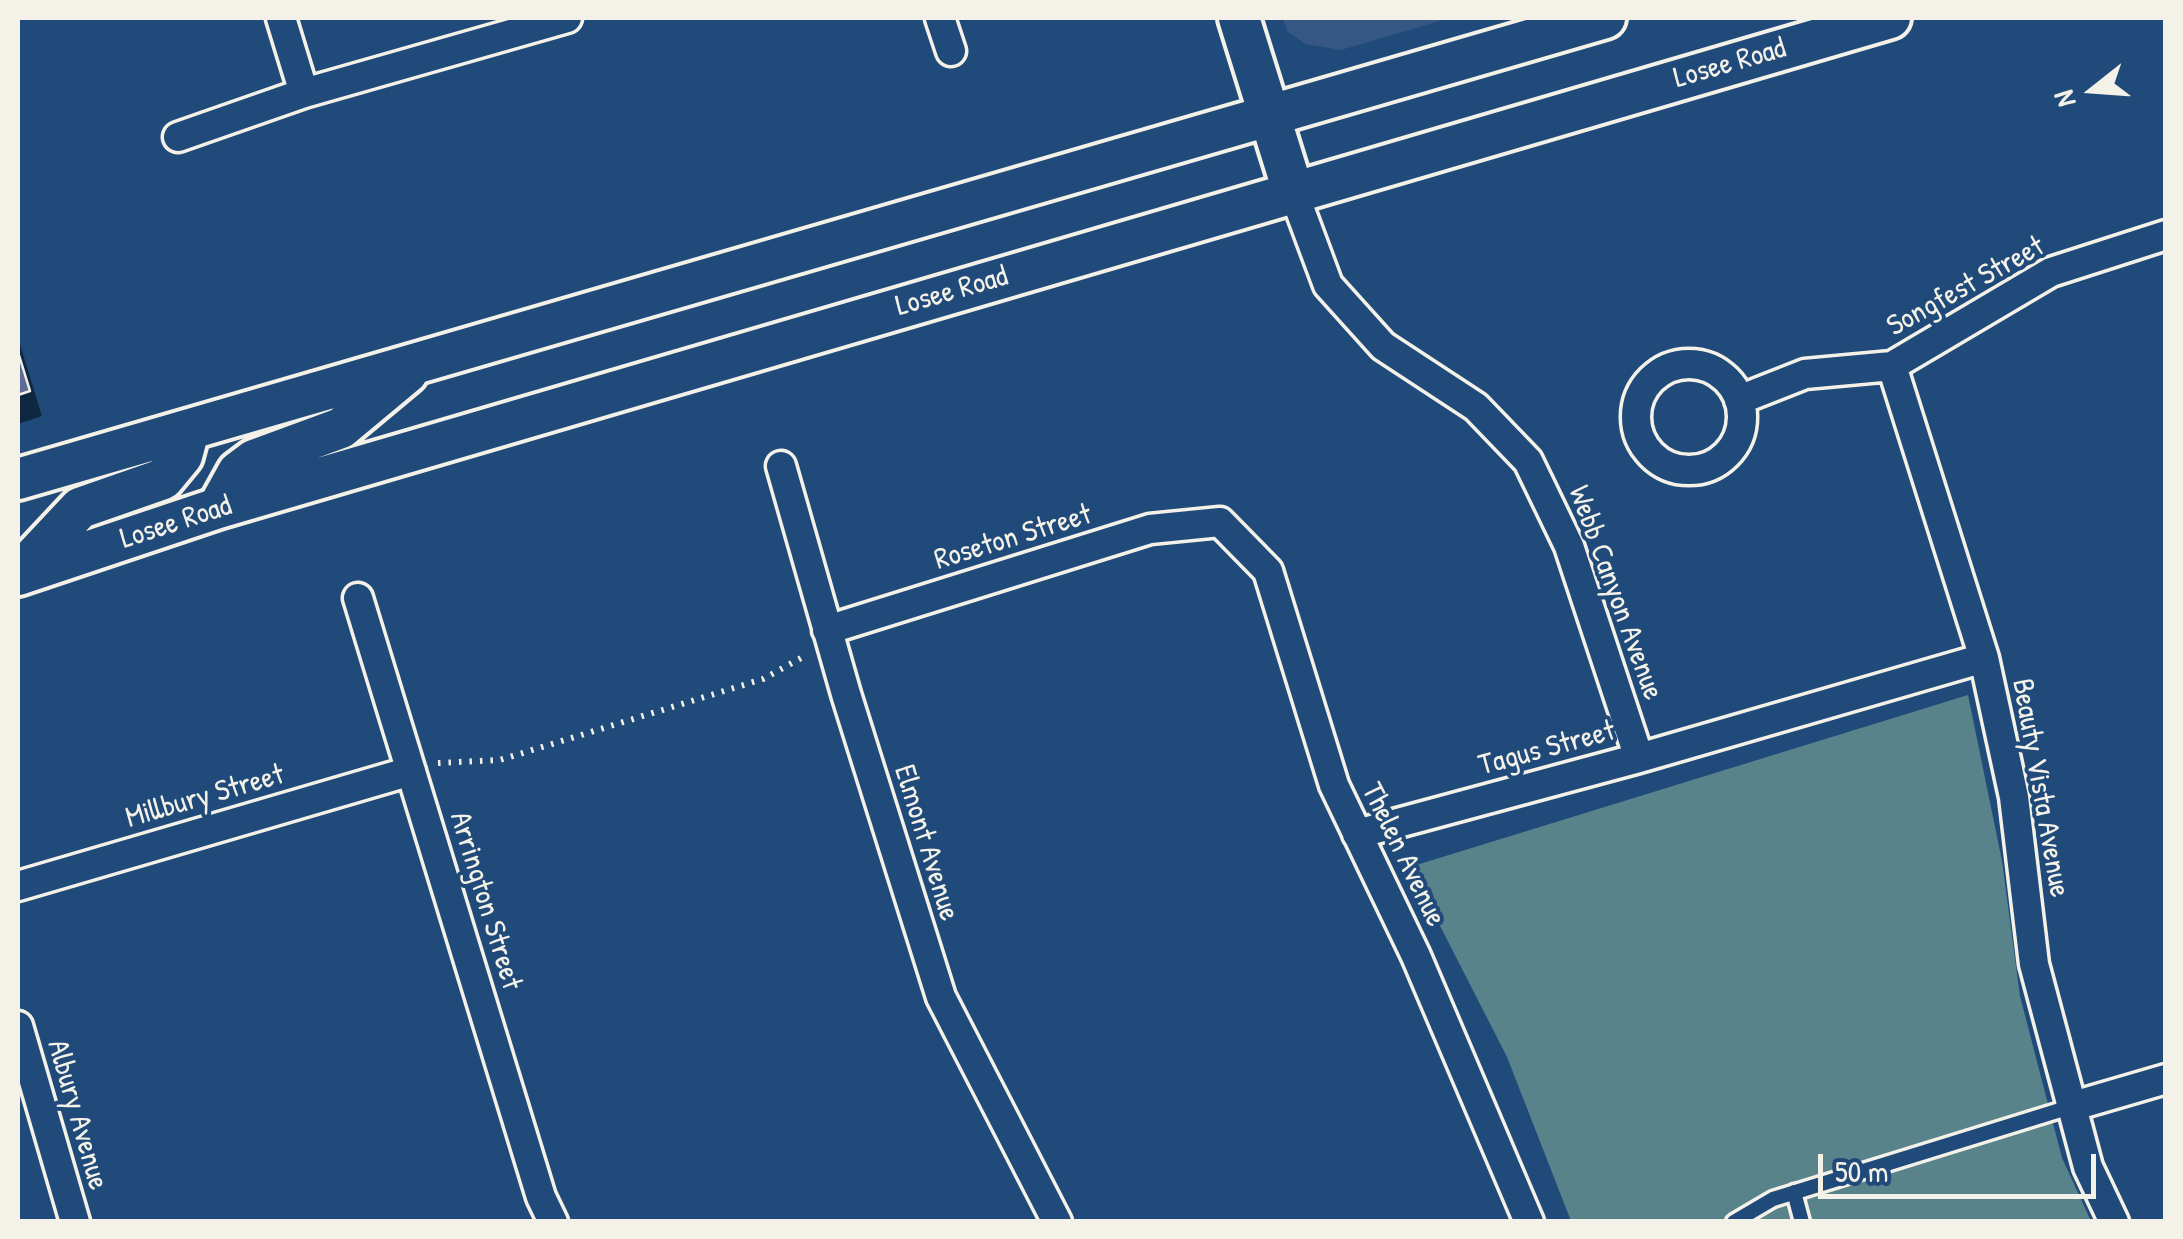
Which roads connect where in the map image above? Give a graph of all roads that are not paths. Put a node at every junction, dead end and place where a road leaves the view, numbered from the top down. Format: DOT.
graph roads {
  1 [pos="281,18"];
  2 [pos="567,18"];
  3 [pos="940,18"];
  4 [pos="1239,18"];
  5 [pos="1605,18"];
  6 [pos="1890,18"];
  7 [pos="951,51"];
  8 [pos="304,93"];
  9 [pos="1268,116"];
  10 [pos="178,138"];
  11 [pos="1293,191"];
  12 [pos="2166,235"];
  13 [pos="418,364"];
  14 [pos="1892,366"];
  15 [pos="1740,400"];
  16 [pos="190,430"];
  17 [pos="782,466"];
  18 [pos="18,479"];
  19 [pos="218,508"];
  20 [pos="1220,522"];
  21 [pos="18,575"];
  22 [pos="358,598"];
  23 [pos="827,630"];
  24 [pos="1984,658"];
  25 [pos="1639,758"];
  26 [pos="411,771"];
  27 [pos="1357,834"];
  28 [pos="18,886"];
  29 [pos="18,1026"];
  30 [pos="2166,1079"];
  31 [pos="2070,1108"];
  32 [pos="1794,1192"];
  33 [pos="75,1222"];
  34 [pos="553,1222"];
  35 [pos="1057,1222"];
  36 [pos="1529,1222"];
  37 [pos="1734,1222"];
  38 [pos="1802,1222"];
  39 [pos="2114,1222"];
  1 -- 8 [label="street"];
  2 -- 8 [label="street"];
  3 -- 7 [label="street"];
  4 -- 9 [label="main road"];
  5 -- 9 [label="main road"];
  6 -- 11 [label="main road, Losee Road"];
  8 -- 10 [label="street"];
  9 -- 11 [label="main road"];
  9 -- 13 [label="main road"];
  11 -- 19 [label="main road, Losee Road"];
  11 -- 25 [label="street, Webb Canyon Avenue"];
  12 -- 14 [label="street, Songfest Street"];
  13 -- 16 [label="main road"];
  13 -- 19 [label="main road"];
  14 -- 15 [label="street, Songfest Street"];
  14 -- 24 [label="street, Beauty Vista Avenue"];
  16 -- 18 [label="main road"];
  16 -- 21 [label="main road"];
  17 -- 23 [label="street, Elmont Avenue"];
  19 -- 21 [label="main road, Losee Road"];
  20 -- 23 [label="street, Roseton Street"];
  20 -- 27 [label="street, Thelen Avenue"];
  22 -- 26 [label="street, Arrington Street"];
  23 -- 35 [label="street, Elmont Avenue"];
  24 -- 25 [label="street, Tagus Street"];
  24 -- 31 [label="street, Beauty Vista Avenue"];
  25 -- 27 [label="street, Tagus Street"];
  26 -- 28 [label="street, Millbury Street"];
  26 -- 34 [label="street, Arrington Street"];
  27 -- 36 [label="street, Thelen Avenue"];
  29 -- 33 [label="street, Albury Avenue"];
  30 -- 31 [label="street"];
  31 -- 32 [label="lane"];
  31 -- 39 [label="street, Beauty Vista Avenue"];
  32 -- 37 [label="lane"];
  32 -- 38 [label="lane"];
}
